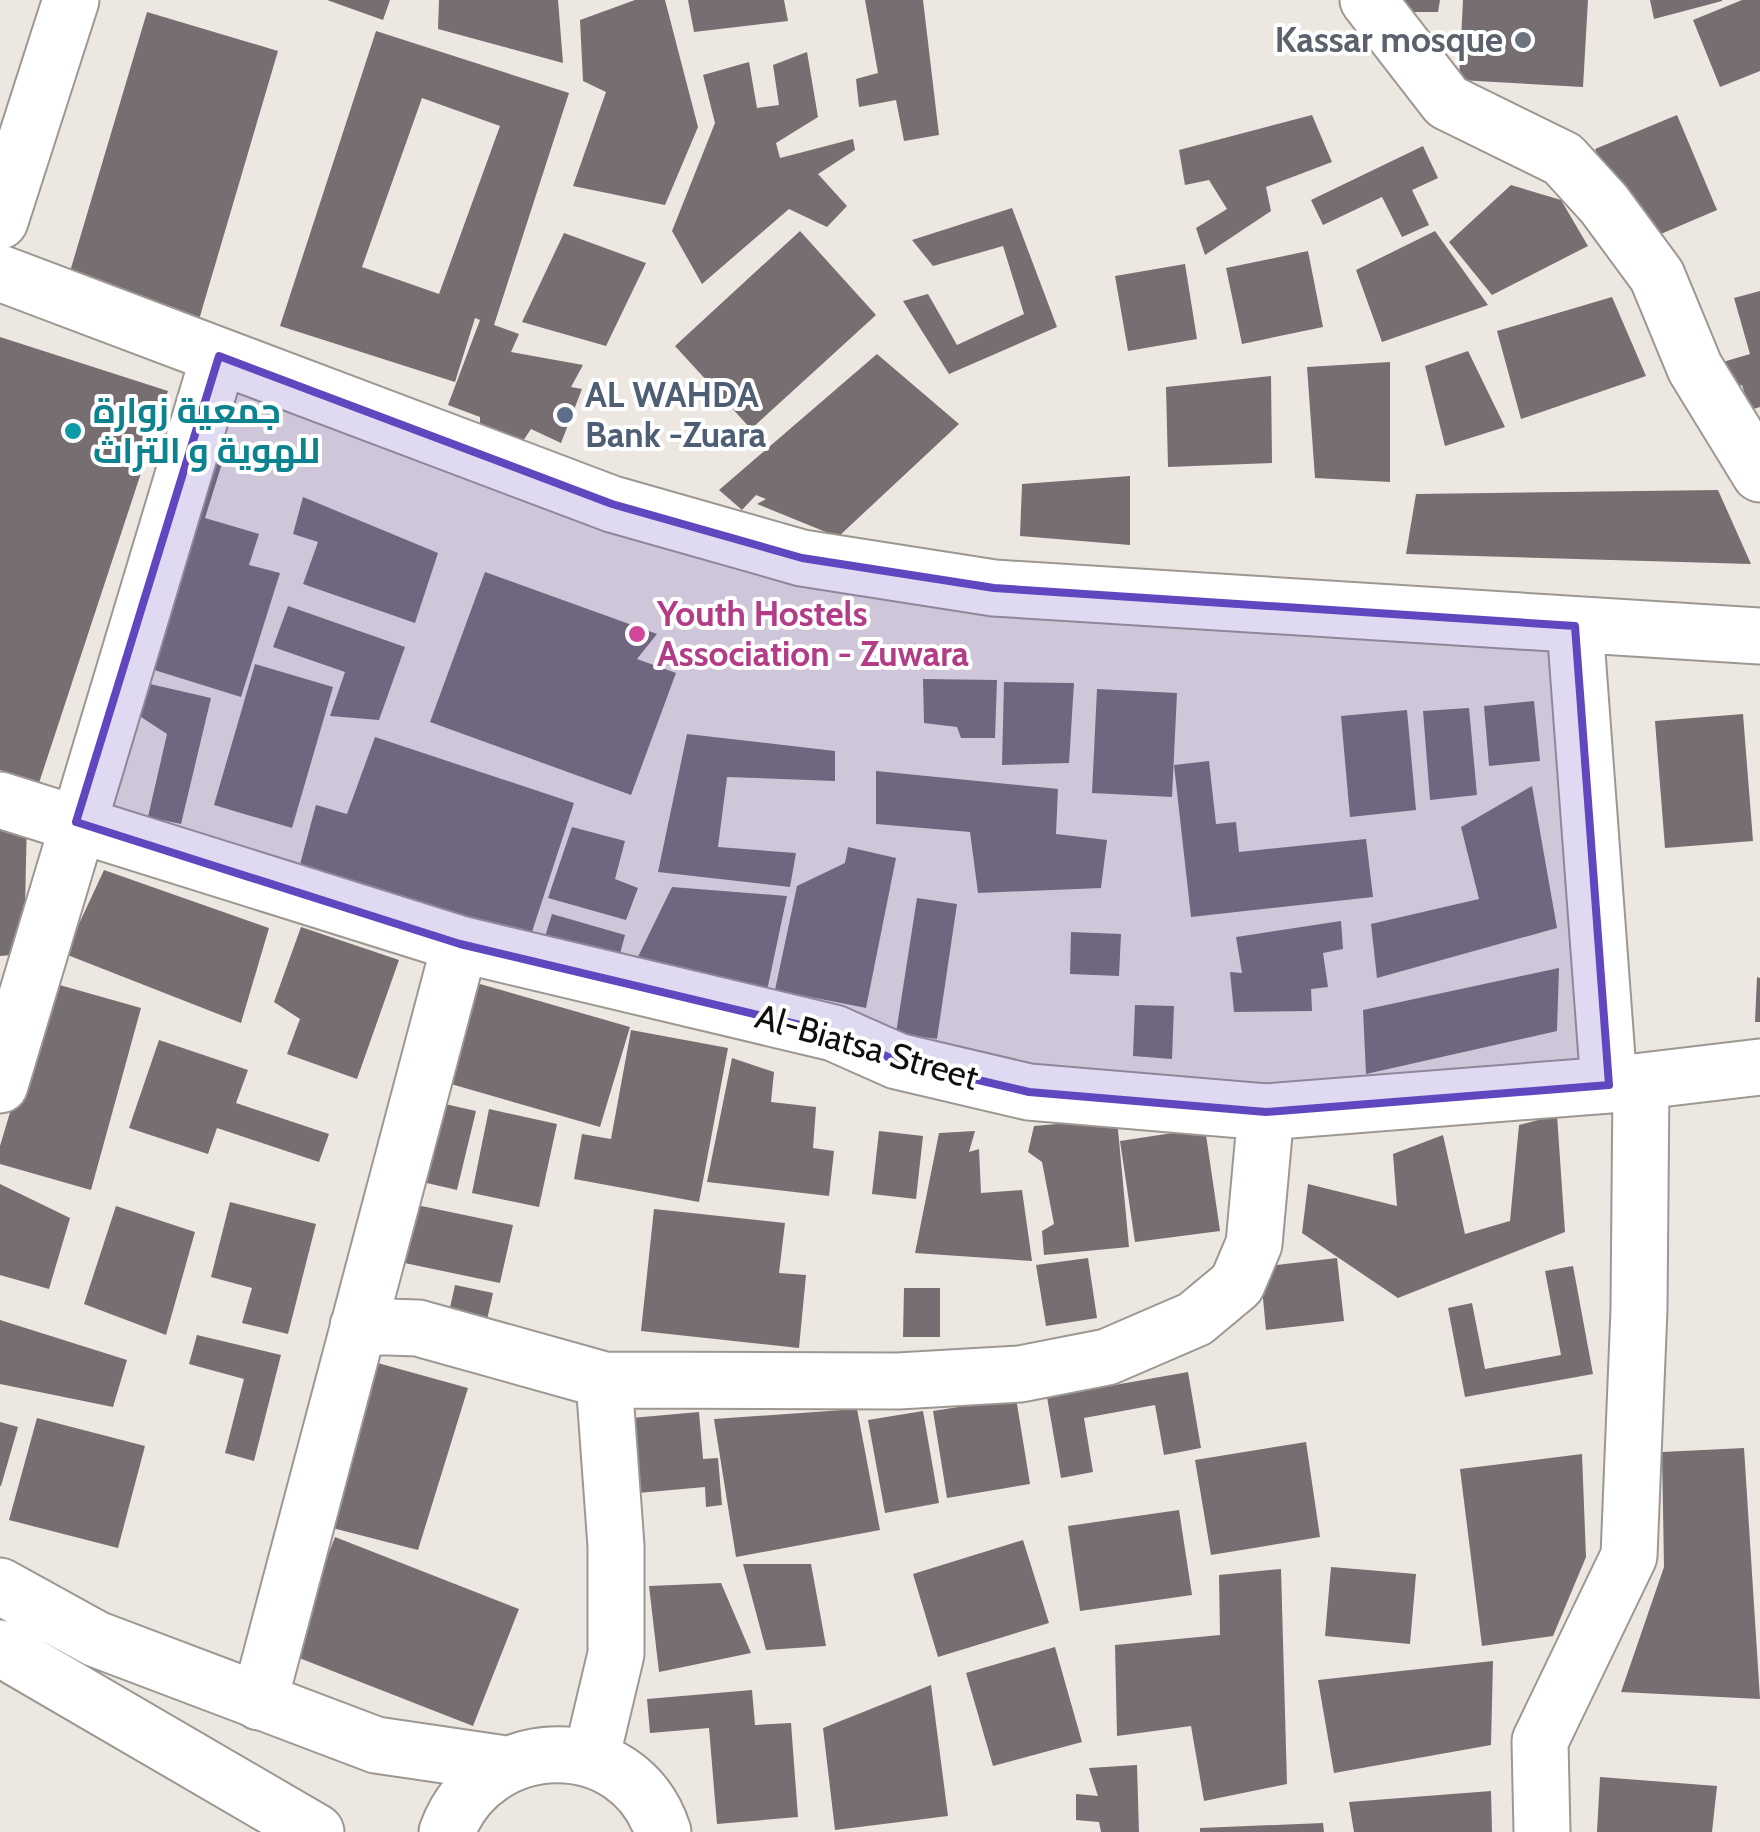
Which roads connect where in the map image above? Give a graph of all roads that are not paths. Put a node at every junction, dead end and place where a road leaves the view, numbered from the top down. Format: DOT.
graph roads {
  1 [pos="70,0"];
  2 [pos="1368,0"];
  3 [pos="0,221"];
  4 [pos="0,273"];
  5 [pos="219,356"];
  6 [pos="1760,474"];
  7 [pos="1575,626"];
  8 [pos="1760,636"];
  9 [pos="0,800"];
  10 [pos="76,822"];
  11 [pos="460,944"];
  12 [pos="1760,1068"];
  13 [pos="1625,1083"];
  14 [pos="0,1085"];
  15 [pos="1266,1112"];
  16 [pos="358,1326"];
  17 [pos="604,1380"];
  18 [pos="0,1586"];
  19 [pos="0,1648"];
  20 [pos="259,1702"];
  21 [pos="591,1759"];
  22 [pos="505,1764"];
  23 [pos="316,1832"];
  24 [pos="447,1832"];
  25 [pos="663,1832"];
  26 [pos="1542,1832"];
  1 -- 3 [label="street"];
  2 -- 6 [label="street"];
  4 -- 5 [label="street"];
  5 -- 7 [label="street"];
  5 -- 10 [label="street"];
  7 -- 8 [label="street"];
  7 -- 13 [label="street"];
  9 -- 10 [label="street, Al-Biatsa Street"];
  10 -- 11 [label="street, Al-Biatsa Street"];
  10 -- 14 [label="street"];
  11 -- 15 [label="street, Al-Biatsa Street"];
  11 -- 16 [label="street"];
  12 -- 13 [label="street, Al-Biatsa Street"];
  13 -- 15 [label="street, Al-Biatsa Street"];
  13 -- 26 [label="street"];
  15 -- 17 [label="street"];
  16 -- 17 [label="street"];
  16 -- 20 [label="street"];
  17 -- 21 [label="street"];
  18 -- 20 [label="street"];
  19 -- 23 [label="street"];
  20 -- 22 [label="street"];
  21 -- 22 [label="street"];
  21 -- 25 [label="street"];
  22 -- 24 [label="street"];
}
